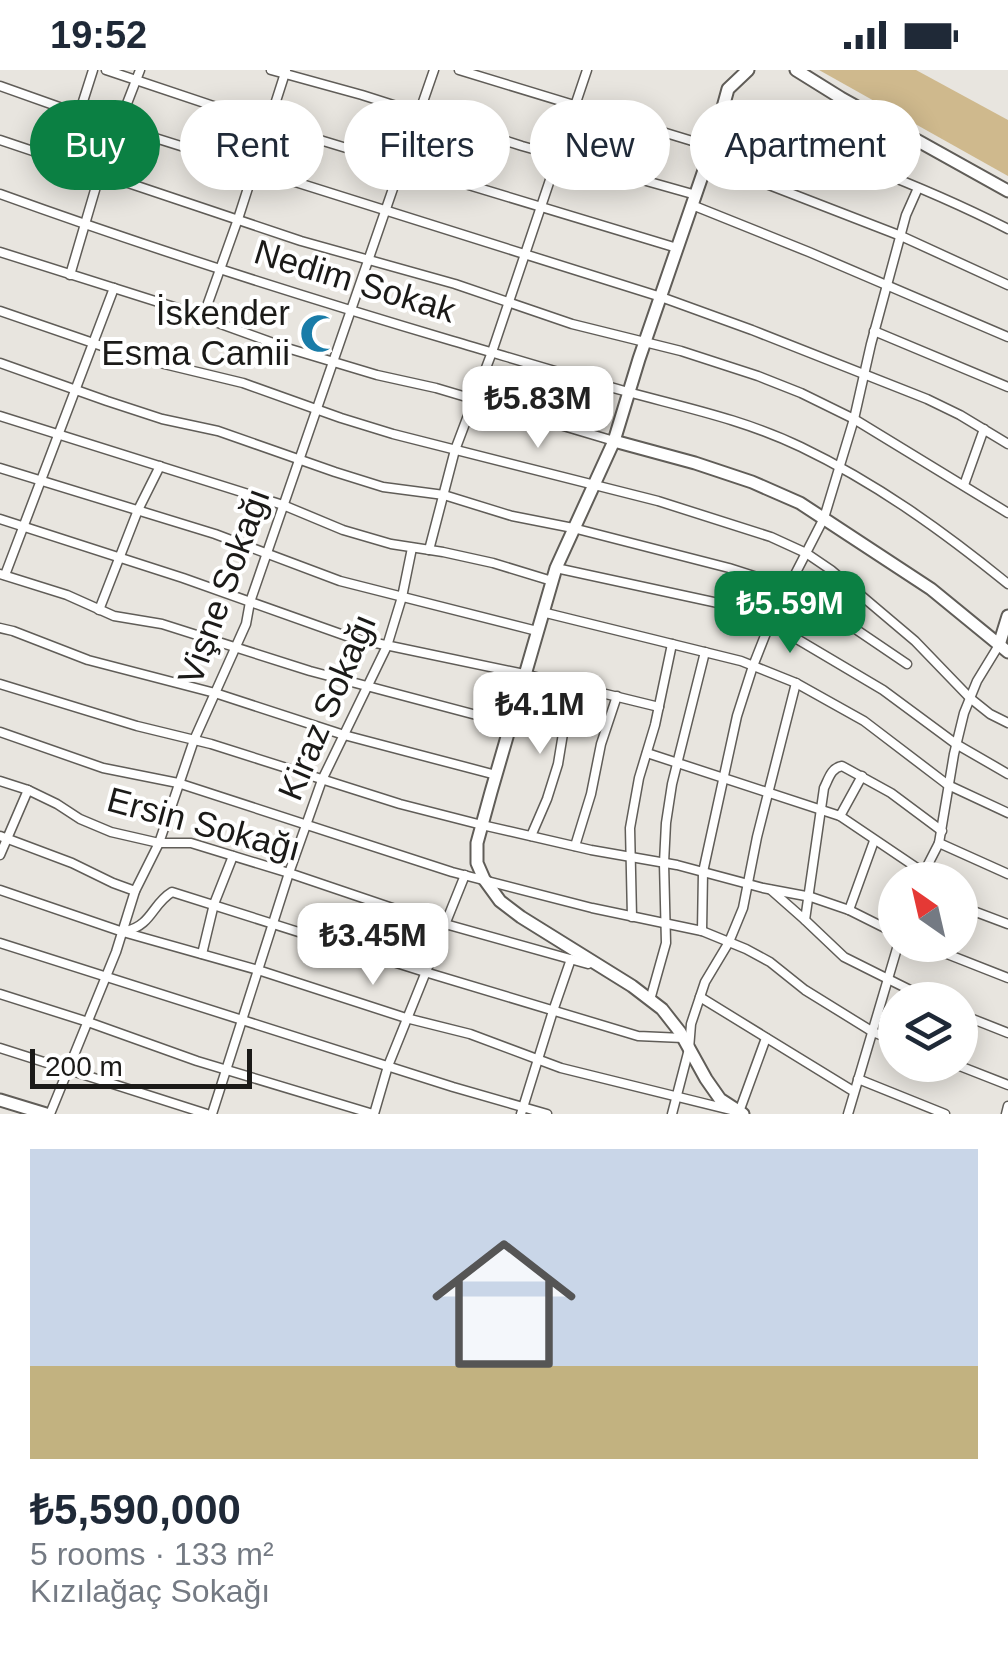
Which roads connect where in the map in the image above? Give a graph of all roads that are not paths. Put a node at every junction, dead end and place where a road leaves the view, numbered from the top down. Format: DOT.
graph roads {
  1 [pos="94,70"];
  2 [pos="106,70"];
  3 [pos="271,70"];
  4 [pos="434,70"];
  5 [pos="460,70"];
  6 [pos="586,70"];
  7 [pos="748,70"];
  8 [pos="796,70"];
  9 [pos="285,72"];
  10 [pos="138,75"];
  11 [pos="0,86"];
  12 [pos="39,100"];
  13 [pos="83,100"];
  14 [pos="128,100"];
  15 [pos="204,100"];
  16 [pos="276,100"];
  17 [pos="374,100"];
  18 [pos="423,100"];
  19 [pos="558,100"];
  20 [pos="575,100"];
  21 [pos="725,100"];
  22 [pos="0,140"];
  23 [pos="30,150"];
  24 [pos="921,189"];
  25 [pos="95,190"];
  26 [pos="150,190"];
  27 [pos="248,190"];
  28 [pos="320,190"];
  29 [pos="392,190"];
  30 [pos="486,190"];
  31 [pos="547,190"];
  32 [pos="663,190"];
  33 [pos="697,190"];
  34 [pos="782,190"];
  35 [pos="917,190"];
  36 [pos="1008,191"];
  37 [pos="0,194"];
  38 [pos="694,200"];
  39 [pos="541,207"];
  40 [pos="385,210"];
  41 [pos="238,220"];
  42 [pos="84,224"];
  43 [pos="1008,228"];
  44 [pos="900,236"];
  45 [pos="677,248"];
  46 [pos="0,252"];
  47 [pos="526,254"];
  48 [pos="368,259"];
  49 [pos="220,268"];
  50 [pos="70,274"];
  51 [pos="887,286"];
  52 [pos="1008,286"];
  53 [pos="114,288"];
  54 [pos="660,297"];
  55 [pos="508,302"];
  56 [pos="351,309"];
  57 [pos="0,310"];
  58 [pos="202,317"];
  59 [pos="874,331"];
  60 [pos="1008,337"];
  61 [pos="646,341"];
  62 [pos="93,342"];
  63 [pos="492,352"];
  64 [pos="333,362"];
  65 [pos="0,363"];
  66 [pos="864,375"];
  67 [pos="1008,387"];
  68 [pos="76,390"];
  69 [pos="629,392"];
  70 [pos="473,399"];
  71 [pos="316,410"];
  72 [pos="0,416"];
  73 [pos="854,420"];
  74 [pos="984,430"];
  75 [pos="58,435"];
  76 [pos="614,440"];
  77 [pos="1008,444"];
  78 [pos="455,450"];
  79 [pos="299,459"];
  80 [pos="160,466"];
  81 [pos="0,468"];
  82 [pos="840,468"];
  83 [pos="41,481"];
  84 [pos="592,486"];
  85 [pos="964,486"];
  86 [pos="444,495"];
  87 [pos="283,505"];
  88 [pos="138,510"];
  89 [pos="1008,513"];
  90 [pos="824,518"];
  91 [pos="0,519"];
  92 [pos="24,526"];
  93 [pos="572,528"];
  94 [pos="412,548"];
  95 [pos="429,550"];
  96 [pos="806,552"];
  97 [pos="266,554"];
  98 [pos="120,557"];
  99 [pos="556,568"];
  100 [pos="3,574"];
  101 [pos="552,581"];
  102 [pos="1008,584"];
  103 [pos="788,587"];
  104 [pos="402,597"];
  105 [pos="250,602"];
  106 [pos="99,610"];
  107 [pos="542,612"];
  108 [pos="1008,616"];
  109 [pos="770,623"];
  110 [pos="0,628"];
  111 [pos="536,631"];
  112 [pos="672,644"];
  113 [pos="237,646"];
  114 [pos="386,646"];
  115 [pos="1003,648"];
  116 [pos="705,652"];
  117 [pos="907,664"];
  118 [pos="752,666"];
  119 [pos="524,674"];
  120 [pos="796,683"];
  121 [pos="0,684"];
  122 [pos="572,685"];
  123 [pos="367,687"];
  124 [pos="215,694"];
  125 [pos="617,696"];
  126 [pos="970,698"];
  127 [pos="659,707"];
  128 [pos="1008,723"];
  129 [pos="510,724"];
  130 [pos="0,732"];
  131 [pos="344,735"];
  132 [pos="194,740"];
  133 [pos="956,744"];
  134 [pos="646,754"];
  135 [pos="677,764"];
  136 [pos="1008,774"];
  137 [pos="496,775"];
  138 [pos="862,776"];
  139 [pos="722,778"];
  140 [pos="322,780"];
  141 [pos="0,781"];
  142 [pos="178,783"];
  143 [pos="948,785"];
  144 [pos="28,790"];
  145 [pos="768,792"];
  146 [pos="820,808"];
  147 [pos="1008,814"];
  148 [pos="840,816"];
  149 [pos="306,826"];
  150 [pos="482,826"];
  151 [pos="942,831"];
  152 [pos="531,836"];
  153 [pos="3,838"];
  154 [pos="874,840"];
  155 [pos="158,843"];
  156 [pos="939,843"];
  157 [pos="574,846"];
  158 [pos="0,855"];
  159 [pos="233,856"];
  160 [pos="632,856"];
  161 [pos="903,862"];
  162 [pos="929,862"];
  163 [pos="664,863"];
  164 [pos="703,872"];
  165 [pos="289,873"];
  166 [pos="1008,874"];
  167 [pos="466,875"];
  168 [pos="484,879"];
  169 [pos="748,884"];
  170 [pos="0,890"];
  171 [pos="770,890"];
  172 [pos="135,891"];
  173 [pos="806,896"];
  174 [pos="214,904"];
  175 [pos="849,910"];
  176 [pos="978,913"];
  177 [pos="632,917"];
  178 [pos="804,920"];
  179 [pos="273,924"];
  180 [pos="444,924"];
  181 [pos="666,924"];
  182 [pos="878,924"];
  183 [pos="1008,924"];
  184 [pos="702,930"];
  185 [pos="124,932"];
  186 [pos="729,942"];
  187 [pos="0,943"];
  188 [pos="202,954"];
  189 [pos="572,959"];
  190 [pos="893,962"];
  191 [pos="967,962"];
  192 [pos="602,967"];
  193 [pos="258,970"];
  194 [pos="424,972"];
  195 [pos="106,975"];
  196 [pos="1008,978"];
  197 [pos="888,981"];
  198 [pos="0,994"];
  199 [pos="700,997"];
  200 [pos="650,1000"];
  201 [pos="553,1011"];
  202 [pos="406,1018"];
  203 [pos="242,1020"];
  204 [pos="978,1021"];
  205 [pos="88,1022"];
  206 [pos="872,1032"];
  207 [pos="1008,1032"];
  208 [pos="878,1034"];
  209 [pos="766,1038"];
  210 [pos="686,1044"];
  211 [pos="0,1048"];
  212 [pos="537,1061"];
  213 [pos="388,1066"];
  214 [pos="227,1068"];
  215 [pos="68,1069"];
  216 [pos="978,1073"];
  217 [pos="858,1079"];
  218 [pos="1008,1085"];
  219 [pos="853,1091"];
  220 [pos="677,1098"];
  221 [pos="0,1100"];
  222 [pos="1008,1106"];
  223 [pos="522,1111"];
  224 [pos="741,1113"];
  225 [pos="48,1114"];
  226 [pos="210,1114"];
  227 [pos="374,1114"];
  228 [pos="547,1114"];
  229 [pos="672,1114"];
  230 [pos="848,1114"];
  231 [pos="944,1114"];
  232 [pos="1006,1114"];
  1 -- 13 [label="street"];
  2 -- 10 [label="street"];
  3 -- 9 [label="street"];
  4 -- 18 [label="street, Vişne Sokağı"];
  5 -- 19 [label="street"];
  6 -- 20 [label="street"];
  7 -- 21 [label="street"];
  8 -- 36 [label="street"];
  9 -- 16 [label="street"];
  9 -- 17 [label="street"];
  10 -- 14 [label="street"];
  10 -- 15 [label="street"];
  11 -- 12 [label="street"];
  22 -- 23 [label="street"];
  24 -- 43 [label="street"];
  25 -- 42 [label="street"];
  26 -- 41 [label="street"];
  27 -- 41 [label="street"];
  28 -- 40 [label="street"];
  29 -- 40 [label="street, Vişne Sokağı"];
  30 -- 39 [label="street"];
  31 -- 39 [label="street"];
  32 -- 38 [label="street"];
  33 -- 38 [label="street"];
  34 -- 44 [label="street"];
  35 -- 44 [label="street"];
  37 -- 42 [label="street, Nedim Sokak"];
  38 -- 45 [label="street"];
  38 -- 51 [label="street"];
  39 -- 45 [label="street"];
  39 -- 47 [label="street"];
  40 -- 47 [label="street"];
  40 -- 48 [label="street, Vişne Sokağı"];
  41 -- 48 [label="street"];
  41 -- 49 [label="street"];
  42 -- 49 [label="street, Nedim Sokak"];
  42 -- 50 [label="street"];
  44 -- 51 [label="street"];
  44 -- 52 [label="street"];
  45 -- 54 [label="street"];
  46 -- 50 [label="street"];
  47 -- 54 [label="street"];
  47 -- 55 [label="street"];
  48 -- 55 [label="street"];
  48 -- 56 [label="street, Vişne Sokağı"];
  49 -- 56 [label="street, Nedim Sokak"];
  49 -- 58 [label="street"];
  50 -- 53 [label="street"];
  51 -- 59 [label="street"];
  51 -- 60 [label="street"];
  53 -- 58 [label="street"];
  53 -- 62 [label="street"];
  54 -- 61 [label="street"];
  54 -- 66 [label="street"];
  55 -- 61 [label="street"];
  55 -- 63 [label="street"];
  56 -- 63 [label="street, Nedim Sokak"];
  56 -- 64 [label="street, Vişne Sokağı"];
  57 -- 62 [label="street"];
  58 -- 64 [label="street"];
  59 -- 66 [label="street"];
  59 -- 67 [label="street"];
  61 -- 69 [label="street"];
  61 -- 73 [label="street"];
  62 -- 68 [label="street"];
  62 -- 71 [label="street"];
  63 -- 69 [label="street, Nedim Sokak"];
  63 -- 70 [label="street"];
  64 -- 70 [label="street"];
  64 -- 71 [label="street, Vişne Sokağı"];
  65 -- 68 [label="street"];
  66 -- 73 [label="street"];
  66 -- 74 [label="street"];
  68 -- 75 [label="street"];
  68 -- 79 [label="street"];
  69 -- 76 [label="street"];
  69 -- 82 [label="street, Nedim Sokak"];
  70 -- 76 [label="street"];
  70 -- 78 [label="street"];
  71 -- 78 [label="street"];
  71 -- 79 [label="street, Vişne Sokağı"];
  72 -- 75 [label="street"];
  73 -- 82 [label="street"];
  73 -- 85 [label="street"];
  74 -- 77 [label="street"];
  74 -- 85 [label="street"];
  75 -- 80 [label="street"];
  75 -- 83 [label="street"];
  76 -- 84 [label="street"];
  76 -- 90 [label="street"];
  78 -- 84 [label="street"];
  78 -- 86 [label="street"];
  79 -- 86 [label="street"];
  79 -- 87 [label="street, Vişne Sokağı"];
  80 -- 87 [label="street"];
  80 -- 88 [label="street"];
  81 -- 83 [label="street"];
  82 -- 90 [label="street"];
  82 -- 102 [label="street, Nedim Sokak"];
  83 -- 88 [label="street"];
  83 -- 92 [label="street"];
  84 -- 93 [label="street"];
  84 -- 96 [label="street"];
  85 -- 89 [label="street"];
  86 -- 93 [label="street"];
  86 -- 95 [label="street"];
  87 -- 94 [label="street"];
  87 -- 97 [label="street, Vişne Sokağı"];
  88 -- 97 [label="street"];
  88 -- 98 [label="street"];
  90 -- 96 [label="street"];
  90 -- 115 [label="street"];
  91 -- 92 [label="street"];
  92 -- 98 [label="street"];
  92 -- 100 [label="street"];
  93 -- 99 [label="street"];
  93 -- 103 [label="street"];
  94 -- 95 [label="street"];
  94 -- 104 [label="street, Kiraz Sokağı"];
  95 -- 101 [label="street"];
  96 -- 103 [label="street"];
  96 -- 126 [label="street"];
  97 -- 104 [label="street"];
  97 -- 105 [label="street, Vişne Sokağı"];
  98 -- 105 [label="street"];
  98 -- 106 [label="street"];
  99 -- 101 [label="street"];
  99 -- 109 [label="street"];
  100 -- 106 [label="street"];
  101 -- 107 [label="street"];
  103 -- 109 [label="street"];
  103 -- 117 [label="street"];
  104 -- 111 [label="street"];
  104 -- 114 [label="street, Kiraz Sokağı"];
  105 -- 113 [label="street, Vişne Sokağı"];
  105 -- 114 [label="street"];
  106 -- 113 [label="street"];
  107 -- 111 [label="street"];
  107 -- 112 [label="street"];
  108 -- 115 [label="street"];
  109 -- 118 [label="street"];
  109 -- 133 [label="street"];
  110 -- 124 [label="street"];
  111 -- 119 [label="street"];
  112 -- 116 [label="street"];
  112 -- 127 [label="street"];
  113 -- 123 [label="street"];
  113 -- 124 [label="street, Vişne Sokağı"];
  114 -- 119 [label="street"];
  114 -- 123 [label="street, Kiraz Sokağı"];
  115 -- 126 [label="street"];
  116 -- 118 [label="street"];
  116 -- 135 [label="street"];
  118 -- 120 [label="street"];
  118 -- 139 [label="street"];
  119 -- 122 [label="street"];
  119 -- 129 [label="street"];
  120 -- 143 [label="street"];
  120 -- 145 [label="street"];
  121 -- 132 [label="street"];
  122 -- 125 [label="street"];
  122 -- 152 [label="street"];
  123 -- 129 [label="street"];
  123 -- 131 [label="street, Kiraz Sokağı"];
  124 -- 131 [label="street"];
  124 -- 132 [label="street, Vişne Sokağı"];
  125 -- 127 [label="street"];
  125 -- 157 [label="street"];
  126 -- 128 [label="street"];
  126 -- 133 [label="street"];
  127 -- 134 [label="street"];
  129 -- 137 [label="street"];
  130 -- 142 [label="street"];
  131 -- 137 [label="street"];
  131 -- 140 [label="street, Kiraz Sokağı"];
  132 -- 140 [label="street"];
  132 -- 142 [label="street, Vişne Sokağı"];
  133 -- 136 [label="street"];
  133 -- 143 [label="street"];
  134 -- 135 [label="street"];
  134 -- 160 [label="street"];
  135 -- 139 [label="street"];
  135 -- 163 [label="street"];
  137 -- 150 [label="street"];
  138 -- 146 [label="street"];
  138 -- 148 [label="street"];
  138 -- 151 [label="street"];
  139 -- 145 [label="street"];
  139 -- 164 [label="street"];
  140 -- 149 [label="street, Kiraz Sokağı"];
  140 -- 150 [label="street"];
  141 -- 144 [label="street, Ersin Sokağı"];
  142 -- 149 [label="street"];
  142 -- 155 [label="street, Vişne Sokağı"];
  143 -- 147 [label="street"];
  143 -- 151 [label="street"];
  144 -- 153 [label="street"];
  144 -- 155 [label="street, Ersin Sokağı"];
  145 -- 146 [label="street"];
  145 -- 169 [label="street"];
  146 -- 148 [label="street"];
  146 -- 173 [label="street"];
  148 -- 154 [label="street"];
  149 -- 165 [label="street, Kiraz Sokağı"];
  149 -- 167 [label="street"];
  150 -- 152 [label="street"];
  150 -- 168 [label="street"];
  151 -- 156 [label="street"];
  152 -- 157 [label="street"];
  153 -- 158 [label="street"];
  153 -- 172 [label="street"];
  154 -- 161 [label="street"];
  154 -- 175 [label="street"];
  155 -- 159 [label="street, Ersin Sokağı"];
  155 -- 172 [label="street, Vişne Sokağı"];
  156 -- 162 [label="street"];
  156 -- 166 [label="street"];
  157 -- 160 [label="street"];
  159 -- 165 [label="street, Ersin Sokağı"];
  159 -- 174 [label="street"];
  160 -- 163 [label="street"];
  160 -- 177 [label="street"];
  163 -- 164 [label="street"];
  163 -- 181 [label="street"];
  164 -- 169 [label="street"];
  164 -- 184 [label="street"];
  165 -- 179 [label="street, Kiraz Sokağı"];
  165 -- 180 [label="street, Ersin Sokağı"];
  167 -- 168 [label="street"];
  167 -- 180 [label="street"];
  168 -- 177 [label="street"];
  168 -- 192 [label="street"];
  169 -- 171 [label="street"];
  169 -- 186 [label="street"];
  170 -- 185 [label="street"];
  171 -- 173 [label="street"];
  171 -- 178 [label="street"];
  172 -- 185 [label="street, Vişne Sokağı"];
  173 -- 175 [label="street"];
  173 -- 178 [label="street"];
  174 -- 179 [label="street"];
  174 -- 185 [label="street"];
  174 -- 188 [label="street"];
  175 -- 182 [label="street"];
  176 -- 183 [label="street"];
  177 -- 181 [label="street"];
  178 -- 197 [label="street"];
  179 -- 193 [label="street, Kiraz Sokağı"];
  179 -- 194 [label="street"];
  180 -- 189 [label="street, Ersin Sokağı"];
  180 -- 194 [label="street"];
  181 -- 184 [label="street"];
  181 -- 200 [label="street"];
  184 -- 186 [label="street"];
  185 -- 188 [label="street"];
  185 -- 195 [label="street, Vişne Sokağı"];
  186 -- 199 [label="street"];
  186 -- 206 [label="street"];
  187 -- 195 [label="street"];
  188 -- 193 [label="street"];
  189 -- 192 [label="street, Ersin Sokağı"];
  189 -- 201 [label="street"];
  190 -- 197 [label="street"];
  191 -- 196 [label="street"];
  192 -- 200 [label="street"];
  193 -- 202 [label="street"];
  193 -- 203 [label="street, Kiraz Sokağı"];
  194 -- 201 [label="street"];
  194 -- 202 [label="street"];
  195 -- 203 [label="street"];
  195 -- 205 [label="street, Vişne Sokağı"];
  197 -- 206 [label="street"];
  198 -- 205 [label="street"];
  199 -- 209 [label="street"];
  199 -- 210 [label="street"];
  200 -- 210 [label="street"];
  201 -- 210 [label="street"];
  201 -- 212 [label="street"];
  202 -- 212 [label="street"];
  202 -- 213 [label="street"];
  203 -- 213 [label="street"];
  203 -- 214 [label="street, Kiraz Sokağı"];
  204 -- 207 [label="street"];
  205 -- 214 [label="street"];
  205 -- 215 [label="street, Vişne Sokağı"];
  206 -- 208 [label="street"];
  206 -- 217 [label="street"];
  209 -- 219 [label="street"];
  209 -- 224 [label="street"];
  210 -- 220 [label="street"];
  210 -- 224 [label="street"];
  211 -- 215 [label="street"];
  212 -- 220 [label="street"];
  212 -- 223 [label="street"];
  213 -- 223 [label="street"];
  213 -- 227 [label="street"];
  214 -- 226 [label="street, Kiraz Sokağı"];
  214 -- 227 [label="street"];
  215 -- 225 [label="street, Vişne Sokağı"];
  215 -- 226 [label="street"];
  216 -- 218 [label="street"];
  217 -- 219 [label="street"];
  217 -- 231 [label="street"];
  219 -- 230 [label="street"];
  220 -- 224 [label="street"];
  220 -- 229 [label="street"];
  221 -- 225 [label="street"];
  222 -- 232 [label="street"];
  223 -- 228 [label="street"];
}
